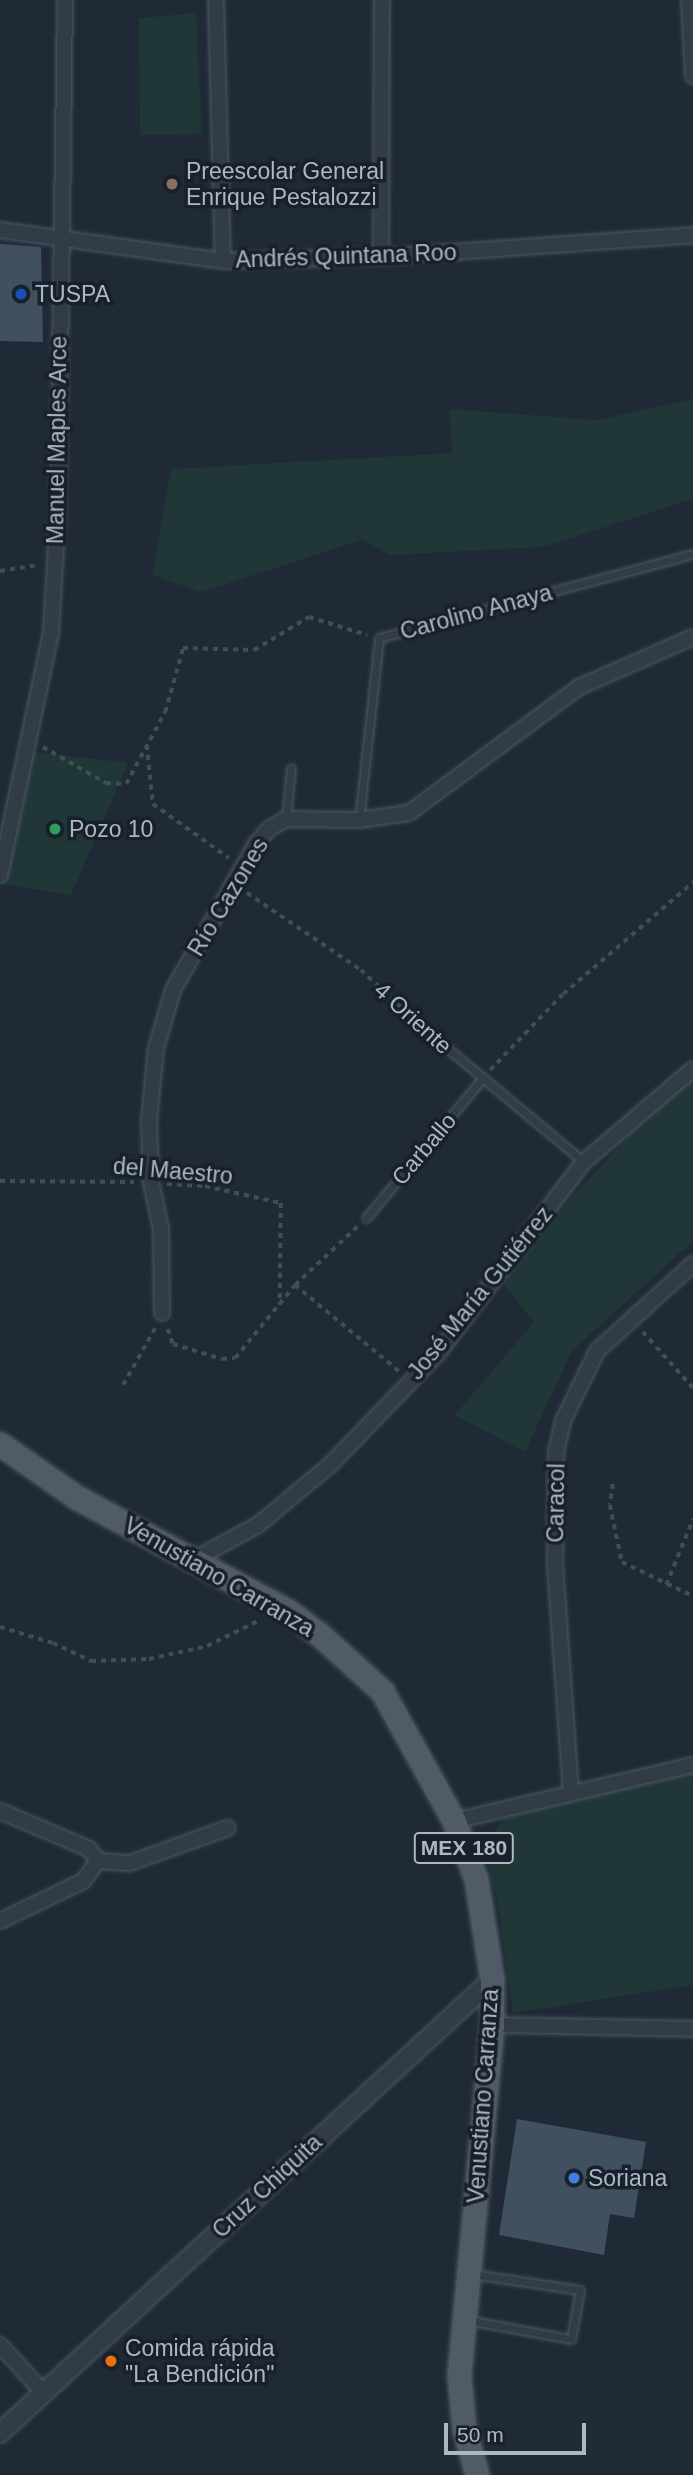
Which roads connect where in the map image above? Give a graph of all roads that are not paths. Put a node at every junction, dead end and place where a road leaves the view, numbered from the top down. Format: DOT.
graph roads {
  1 [pos="65,0"];
  2 [pos="216,0"];
  3 [pos="382,0"];
  4 [pos="689,0"];
  5 [pos="693,76"];
  6 [pos="0,230"];
  7 [pos="693,235"];
  8 [pos="60,237"];
  9 [pos="381,257"];
  10 [pos="223,261"];
  11 [pos="693,554"];
  12 [pos="693,637"];
  13 [pos="291,768"];
  14 [pos="286,819"];
  15 [pos="359,820"];
  16 [pos="0,875"];
  17 [pos="423,1028"];
  18 [pos="693,1069"];
  19 [pos="482,1079"];
  20 [pos="584,1162"];
  21 [pos="366,1218"];
  22 [pos="693,1264"];
  23 [pos="163,1313"];
  24 [pos="0,1444"];
  25 [pos="195,1559"];
  26 [pos="693,1765"];
  27 [pos="571,1793"];
  28 [pos="0,1811"];
  29 [pos="454,1821"];
  30 [pos="228,1828"];
  31 [pos="98,1861"];
  32 [pos="0,1921"];
  33 [pos="492,1980"];
  34 [pos="492,2025"];
  35 [pos="693,2029"];
  36 [pos="468,2273"];
  37 [pos="464,2319"];
  38 [pos="0,2344"];
  39 [pos="43,2392"];
  40 [pos="0,2433"];
  41 [pos="477,2475"];
  1 -- 8 [label="street, Manuel Maples Arce"];
  2 -- 10 [label="street"];
  3 -- 9 [label="street"];
  4 -- 5 [label="street"];
  6 -- 8 [label="street, Andrés Quintana Roo"];
  7 -- 9 [label="street, Andrés Quintana Roo"];
  8 -- 10 [label="street, Andrés Quintana Roo"];
  8 -- 16 [label="street, Manuel Maples Arce"];
  9 -- 10 [label="street, Andrés Quintana Roo"];
  11 -- 15 [label="lane, Carolino Anaya"];
  12 -- 15 [label="street, Río Cazones"];
  13 -- 14 [label="lane"];
  14 -- 15 [label="street, Río Cazones"];
  14 -- 23 [label="street, Río Cazones"];
  17 -- 19 [label="lane, 4 Oriente"];
  18 -- 20 [label="street, José María Gutiérrez"];
  19 -- 20 [label="lane, 4 Oriente"];
  19 -- 21 [label="lane, Carballo"];
  20 -- 25 [label="street, José María Gutiérrez"];
  22 -- 27 [label="street, Caracol"];
  24 -- 25 [label="main road, Venustiano Carranza / MEX 180"];
  25 -- 29 [label="main road, Venustiano Carranza / MEX 180"];
  26 -- 27 [label="street"];
  27 -- 29 [label="street"];
  28 -- 31 [label="street"];
  29 -- 33 [label="main road, Venustiano Carranza / MEX 180"];
  30 -- 31 [label="street"];
  31 -- 32 [label="street"];
  33 -- 34 [label="main road, Venustiano Carranza / MEX 180"];
  33 -- 39 [label="street, Cruz Chiquita"];
  34 -- 35 [label="street"];
  34 -- 36 [label="main road, Venustiano Carranza / MEX 180"];
  36 -- 37 [label="main road, Venustiano Carranza / MEX 180"];
  36 -- 37 [label="lane"];
  37 -- 41 [label="main road, Venustiano Carranza / MEX 180"];
  38 -- 39 [label="street"];
  39 -- 40 [label="street, Cruz Chiquita"];
}
